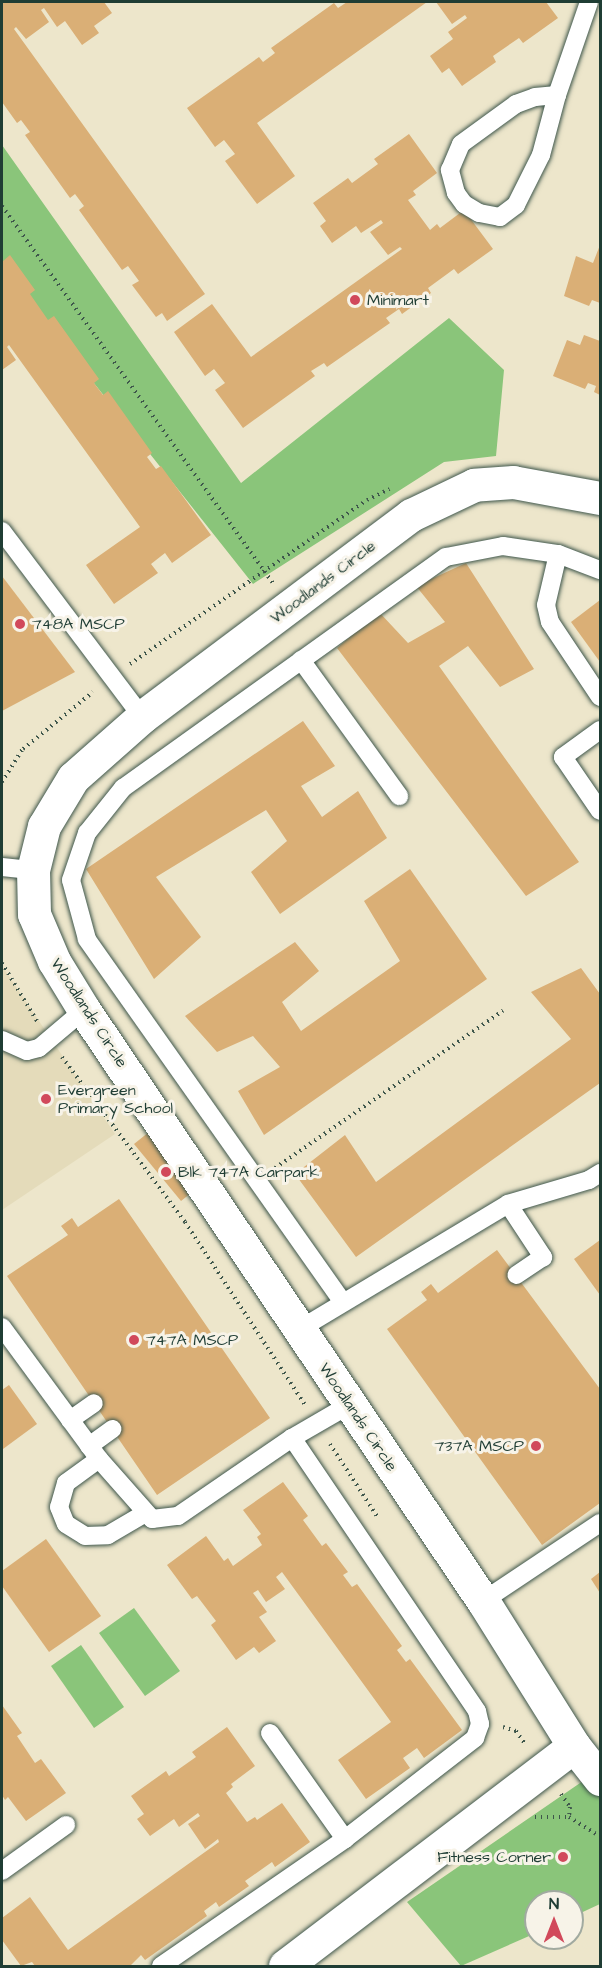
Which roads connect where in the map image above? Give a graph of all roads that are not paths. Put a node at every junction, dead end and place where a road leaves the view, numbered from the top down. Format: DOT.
graph roads {
  1 [pos="589,2"];
  2 [pos="556,95"];
  3 [pos="600,498"];
  4 [pos="2,531"];
  5 [pos="558,554"];
  6 [pos="600,570"];
  7 [pos="301,660"];
  8 [pos="600,697"];
  9 [pos="142,717"];
  10 [pos="600,730"];
  11 [pos="399,796"];
  12 [pos="600,811"];
  13 [pos="2,867"];
  14 [pos="33,870"];
  15 [pos="84,1010"];
  16 [pos="2,1040"];
  17 [pos="600,1173"];
  18 [pos="508,1204"];
  19 [pos="516,1275"];
  20 [pos="342,1301"];
  21 [pos="2,1327"];
  22 [pos="300,1329"];
  23 [pos="94,1403"];
  24 [pos="349,1405"];
  25 [pos="70,1420"];
  26 [pos="112,1429"];
  27 [pos="292,1438"];
  28 [pos="94,1452"];
  29 [pos="144,1514"];
  30 [pos="600,1523"];
  31 [pos="483,1601"];
  32 [pos="270,1733"];
  33 [pos="574,1746"];
  34 [pos="600,1779"];
  35 [pos="66,1825"];
  36 [pos="345,1839"];
  37 [pos="2,1871"];
  38 [pos="161,1966"];
  39 [pos="285,1966"];
  1 -- 2 [label="lane"];
  2 -- 2 [label="lane"];
  3 -- 9 [label="street, Woodlands Circle"];
  4 -- 9 [label="lane"];
  5 -- 6 [label="lane"];
  5 -- 7 [label="lane"];
  5 -- 8 [label="lane"];
  7 -- 11 [label="lane"];
  7 -- 20 [label="lane"];
  9 -- 14 [label="street, Woodlands Circle"];
  10 -- 12 [label="lane"];
  13 -- 14 [label="lane"];
  14 -- 15 [label="street, Woodlands Circle"];
  15 -- 16 [label="lane"];
  15 -- 22 [label="street, Woodlands Circle"];
  17 -- 18 [label="lane"];
  18 -- 19 [label="lane"];
  18 -- 20 [label="lane"];
  20 -- 22 [label="lane"];
  21 -- 25 [label="lane"];
  22 -- 24 [label="street, Woodlands Circle"];
  23 -- 25 [label="lane"];
  24 -- 27 [label="lane"];
  24 -- 31 [label="street, Woodlands Circle"];
  25 -- 28 [label="lane"];
  26 -- 28 [label="lane"];
  27 -- 29 [label="lane"];
  27 -- 36 [label="lane"];
  28 -- 29 [label="lane"];
  28 -- 29 [label="lane"];
  30 -- 31 [label="lane"];
  31 -- 33 [label="street, Woodlands Circle"];
  32 -- 36 [label="lane"];
  33 -- 34 [label="street, Woodlands Circle"];
  33 -- 39 [label="street"];
  35 -- 37 [label="lane"];
  36 -- 38 [label="lane"];
}
